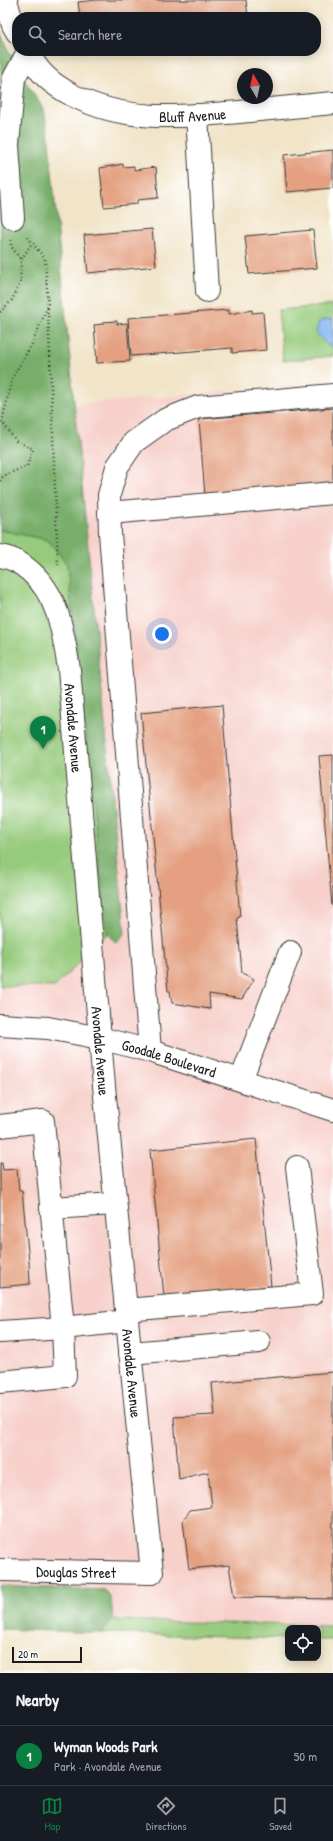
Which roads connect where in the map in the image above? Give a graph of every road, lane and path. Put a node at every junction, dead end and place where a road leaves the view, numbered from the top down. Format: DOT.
graph roads {
  1 [pos="6,0"];
  2 [pos="12,21"];
  3 [pos="25,56"];
  4 [pos="30,56"];
  5 [pos="333,103"];
  6 [pos="197,116"];
  7 [pos="13,218"];
  8 [pos="32,243"];
  9 [pos="207,291"];
  10 [pos="48,306"];
  11 [pos="0,312"];
  12 [pos="333,396"];
  13 [pos="0,481"];
  14 [pos="333,493"];
  15 [pos="109,513"];
  16 [pos="0,556"];
  17 [pos="59,573"];
  18 [pos="290,952"];
  19 [pos="0,1025"];
  20 [pos="100,1038"];
  21 [pos="150,1050"];
  22 [pos="241,1080"];
  23 [pos="333,1110"];
  24 [pos="0,1126"];
  25 [pos="297,1167"];
  26 [pos="115,1204"];
  27 [pos="51,1208"];
  28 [pos="127,1316"];
  29 [pos="63,1328"];
  30 [pos="0,1332"];
  31 [pos="259,1342"];
  32 [pos="130,1353"];
  33 [pos="0,1382"];
  34 [pos="0,1570"];
  35 [pos="152,1573"];
  1 -- 2 [label="street"];
  3 -- 7 [label="street"];
  4 -- 6 [label="street, Bluff Avenue"];
  5 -- 6 [label="street, Bluff Avenue"];
  6 -- 9 [label="street"];
  7 -- 8 [label="path"];
  8 -- 10 [label="path"];
  8 -- 11 [label="path"];
  10 -- 13 [label="path"];
  10 -- 17 [label="path"];
  12 -- 15 [label="street"];
  14 -- 15 [label="street"];
  15 -- 21 [label="street"];
  16 -- 20 [label="street, Avondale Avenue"];
  18 -- 22 [label="street"];
  19 -- 20 [label="street, Goodale Boulevard"];
  20 -- 21 [label="street, Goodale Boulevard"];
  20 -- 26 [label="street, Avondale Avenue"];
  21 -- 22 [label="street, Goodale Boulevard"];
  22 -- 23 [label="street, Goodale Boulevard"];
  24 -- 27 [label="street"];
  25 -- 28 [label="street"];
  26 -- 27 [label="street"];
  26 -- 28 [label="street, Avondale Avenue"];
  27 -- 29 [label="street"];
  28 -- 29 [label="street"];
  28 -- 32 [label="street, Avondale Avenue"];
  29 -- 30 [label="street"];
  29 -- 33 [label="street"];
  31 -- 32 [label="street"];
  32 -- 35 [label="street, Avondale Avenue"];
  34 -- 35 [label="street, Douglas Street"];
}
